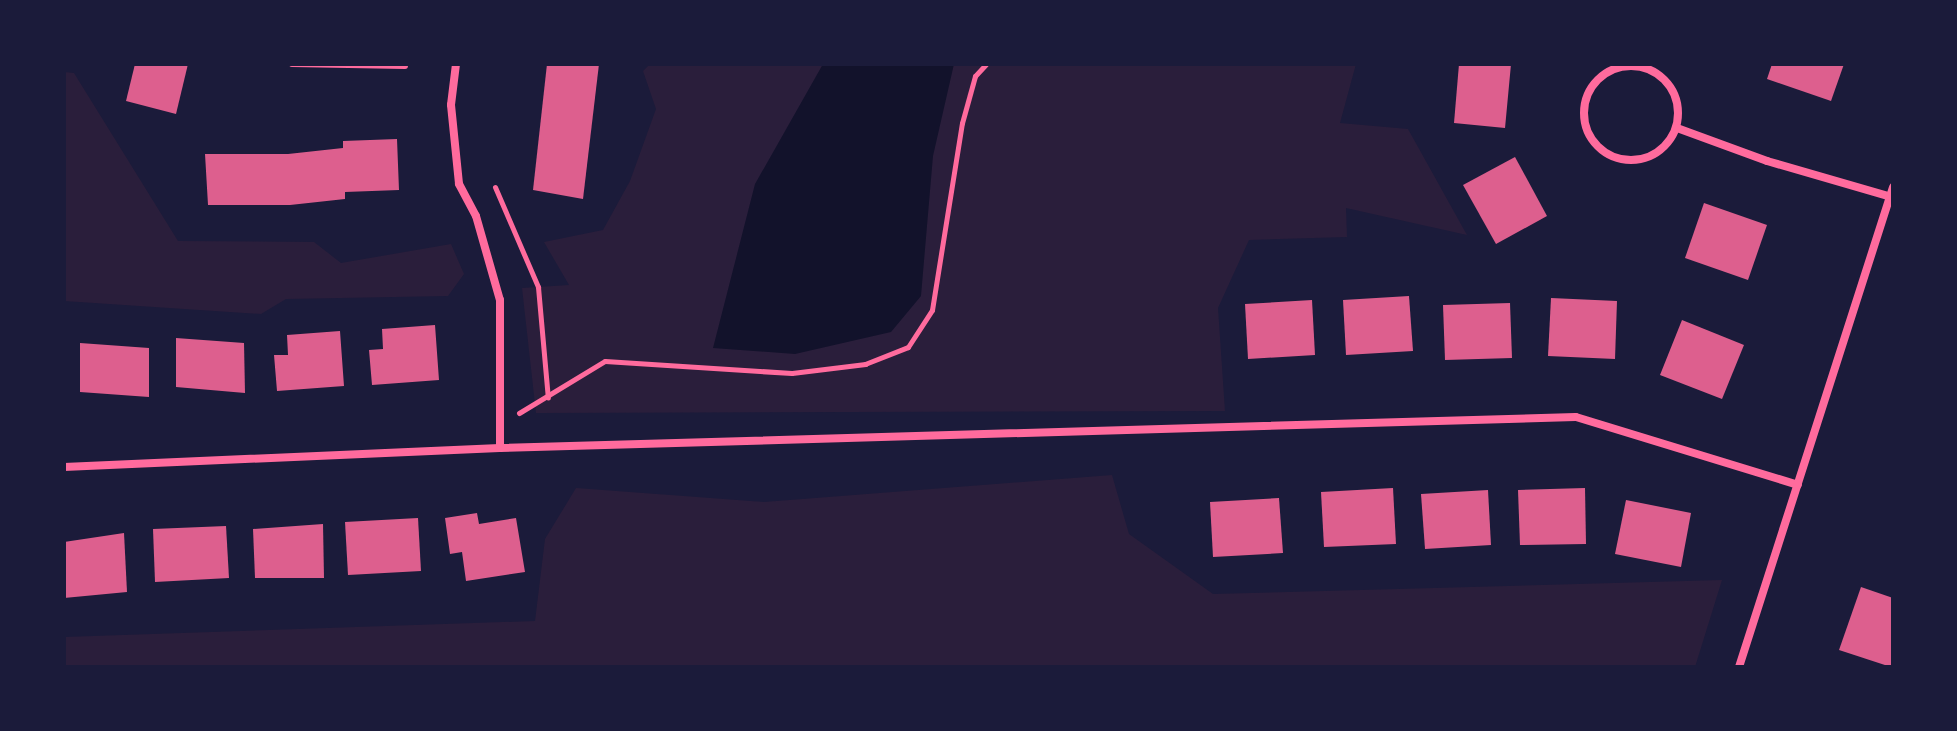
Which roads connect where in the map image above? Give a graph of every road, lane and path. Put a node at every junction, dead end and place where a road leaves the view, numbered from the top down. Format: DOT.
graph roads {
  1 [pos="292,64"];
  2 [pos="456,64"];
  3 [pos="986,64"];
  4 [pos="405,66"];
  5 [pos="1677,128"];
  6 [pos="495,187"];
  7 [pos="1892,194"];
  8 [pos="548,398"];
  9 [pos="500,421"];
  10 [pos="500,448"];
  11 [pos="64,467"];
  12 [pos="1798,485"];
  13 [pos="1739,667"];
  1 -- 4 [label="lane"];
  2 -- 9 [label="street"];
  3 -- 8 [label="path"];
  5 -- 5 [label="street"];
  5 -- 7 [label="street"];
  6 -- 8 [label="path"];
  7 -- 12 [label="street"];
  8 -- 9 [label="path"];
  9 -- 10 [label="street"];
  10 -- 11 [label="street"];
  10 -- 12 [label="street"];
  12 -- 13 [label="street"];
}
